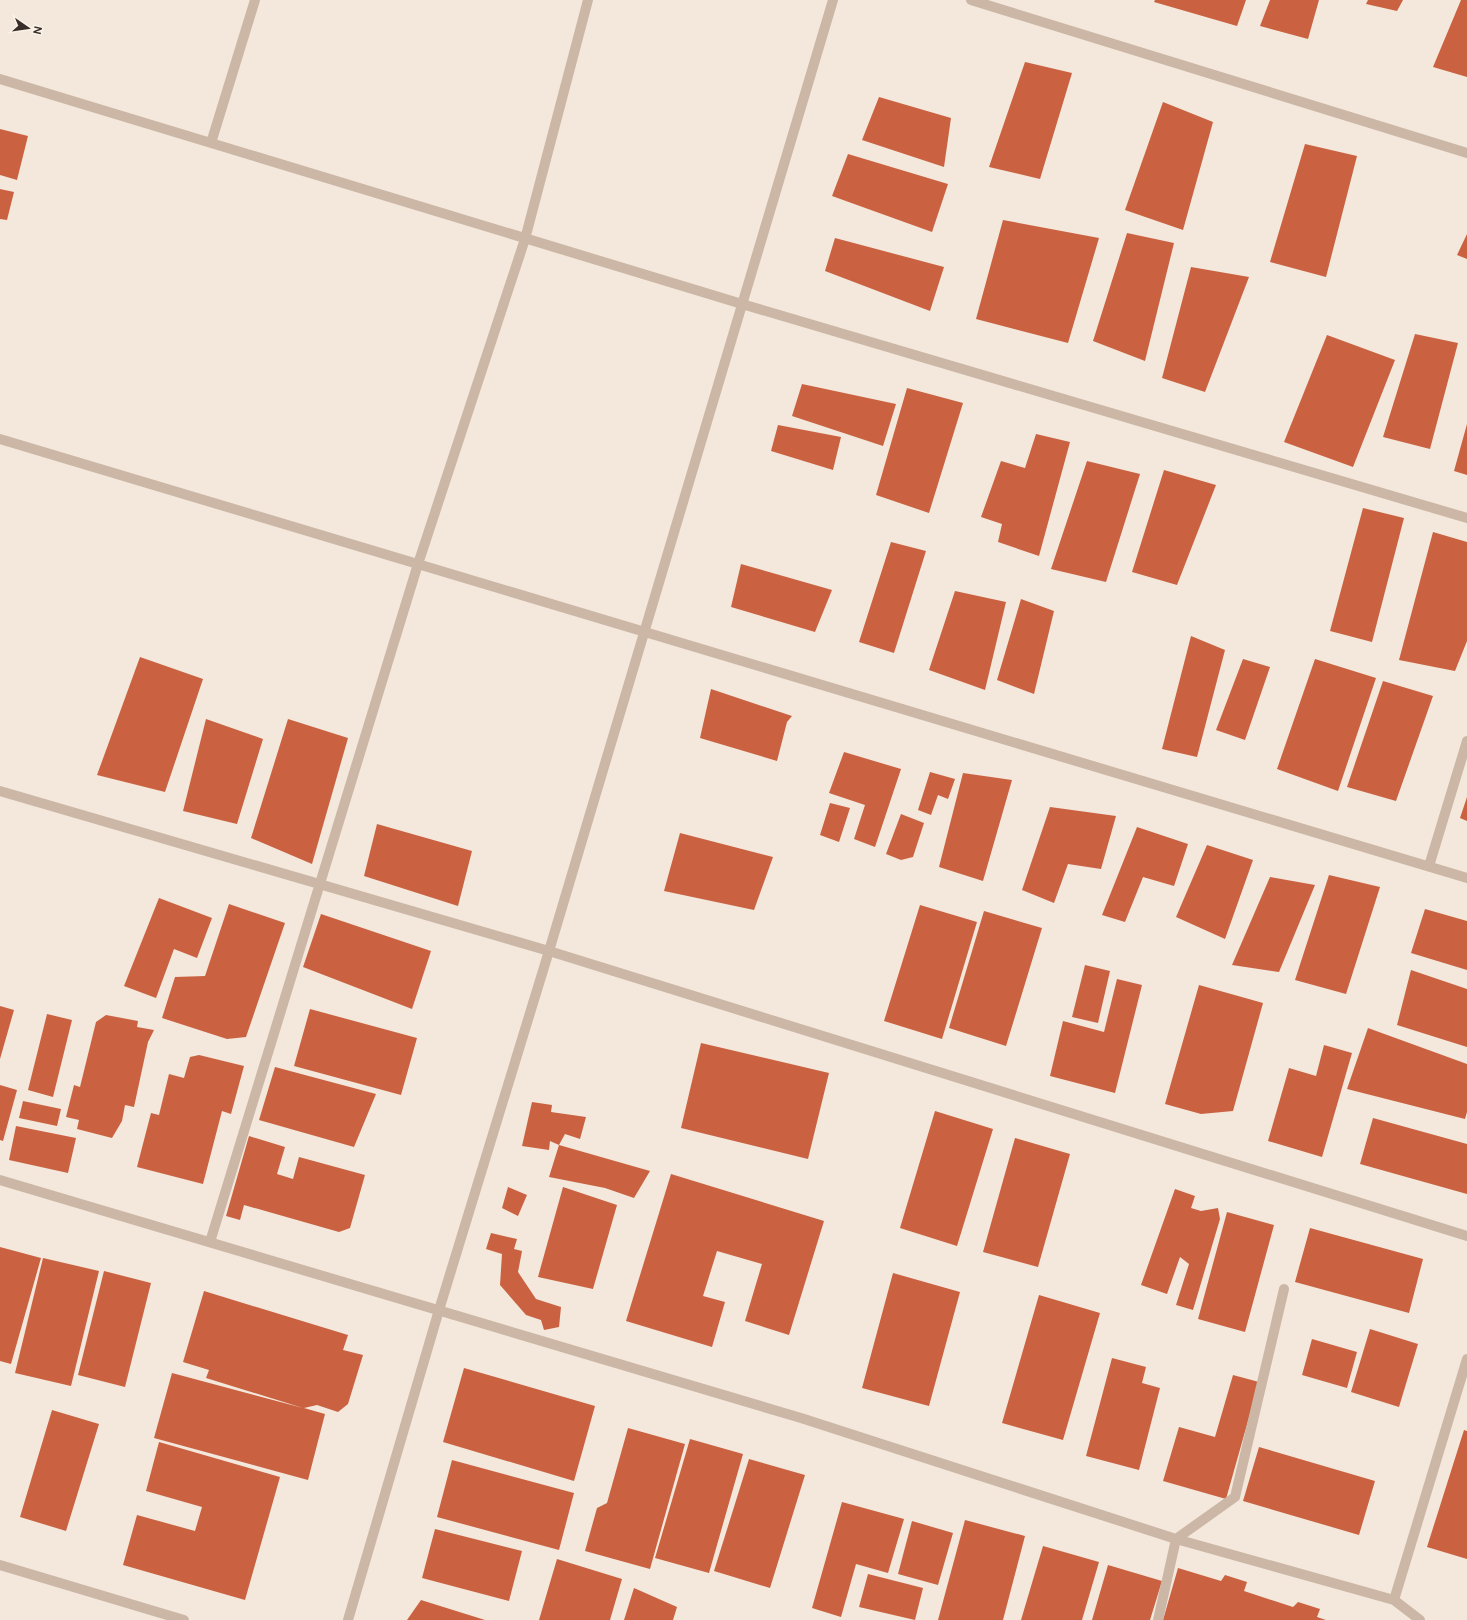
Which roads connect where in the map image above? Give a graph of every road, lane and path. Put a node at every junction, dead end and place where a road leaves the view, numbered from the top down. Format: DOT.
graph roads {
  1 [pos="255,0"];
  2 [pos="588,0"];
  3 [pos="833,0"];
  4 [pos="971,0"];
  5 [pos="0,79"];
  6 [pos="211,143"];
  7 [pos="1467,153"];
  8 [pos="525,238"];
  9 [pos="742,304"];
  10 [pos="0,439"];
  11 [pos="1467,518"];
  12 [pos="418,564"];
  13 [pos="643,632"];
  14 [pos="1467,741"];
  15 [pos="0,791"];
  16 [pos="1429,866"];
  17 [pos="1467,878"];
  18 [pos="320,884"];
  19 [pos="549,951"];
  20 [pos="0,1180"];
  21 [pos="1467,1236"];
  22 [pos="210,1242"];
  23 [pos="1284,1289"];
  24 [pos="439,1310"];
  25 [pos="1467,1359"];
  26 [pos="1176,1539"];
  27 [pos="0,1565"];
  28 [pos="1394,1600"];
  29 [pos="184,1620"];
  30 [pos="348,1620"];
  31 [pos="1158,1620"];
  32 [pos="1420,1620"];
  1 -- 6 [label="street"];
  2 -- 8 [label="street"];
  3 -- 9 [label="street"];
  4 -- 7 [label="street"];
  5 -- 6 [label="street"];
  6 -- 8 [label="street"];
  8 -- 9 [label="street"];
  8 -- 12 [label="street"];
  9 -- 11 [label="street"];
  9 -- 13 [label="street"];
  10 -- 12 [label="street"];
  12 -- 13 [label="street"];
  12 -- 18 [label="street"];
  13 -- 16 [label="street"];
  13 -- 19 [label="street"];
  14 -- 16 [label="street"];
  15 -- 18 [label="street"];
  16 -- 17 [label="street"];
  18 -- 19 [label="street"];
  18 -- 22 [label="street"];
  19 -- 21 [label="street"];
  19 -- 24 [label="street"];
  20 -- 22 [label="street"];
  22 -- 24 [label="street"];
  23 -- 26 [label="street"];
  24 -- 26 [label="street"];
  24 -- 30 [label="street"];
  25 -- 28 [label="street"];
  26 -- 28 [label="street"];
  26 -- 31 [label="street"];
  27 -- 29 [label="street"];
  28 -- 32 [label="street"];
}
